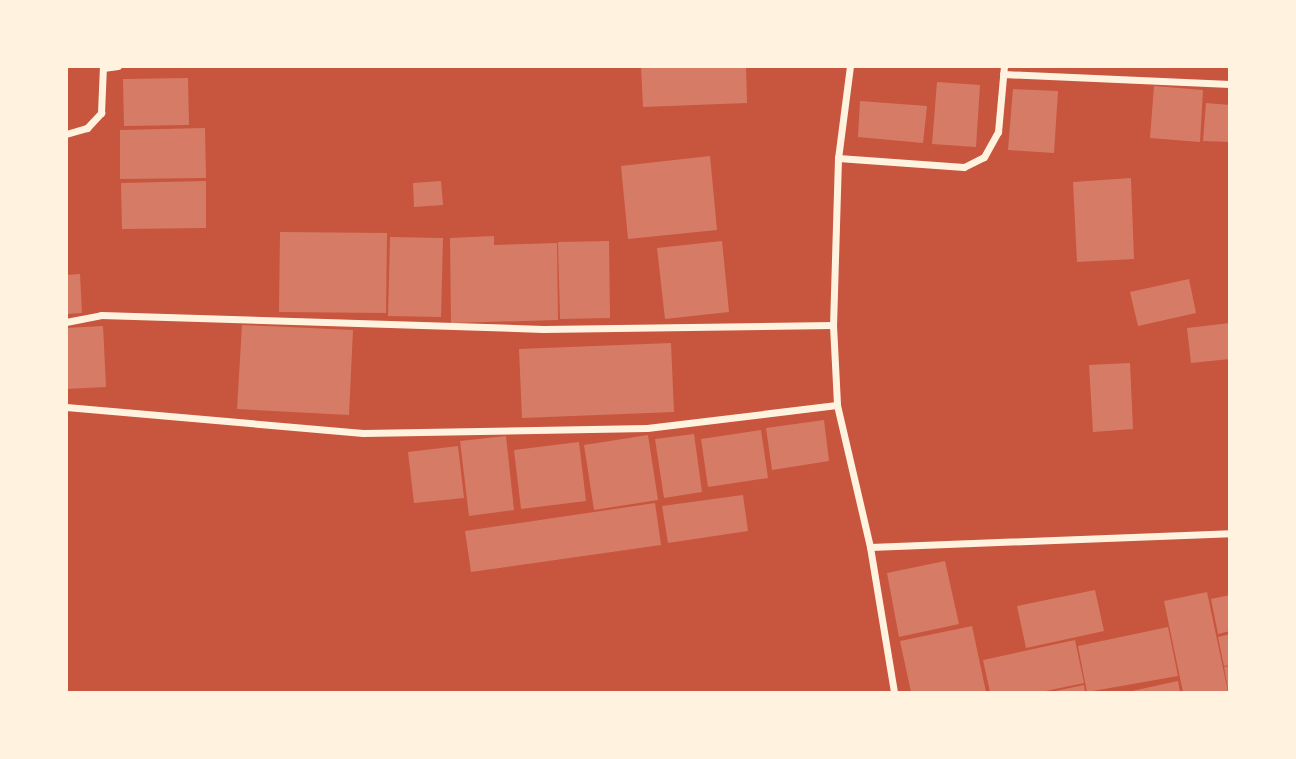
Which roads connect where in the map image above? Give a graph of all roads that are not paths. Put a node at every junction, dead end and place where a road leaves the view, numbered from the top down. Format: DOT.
graph roads {
  1 [pos="118,66"];
  2 [pos="850,66"];
  3 [pos="103,67"];
  4 [pos="1003,70"];
  5 [pos="1230,84"];
  6 [pos="66,134"];
  7 [pos="838,158"];
  8 [pos="66,322"];
  9 [pos="833,325"];
  10 [pos="837,405"];
  11 [pos="66,407"];
  12 [pos="1230,533"];
  13 [pos="870,547"];
  14 [pos="894,692"];
  1 -- 3 [label="street"];
  2 -- 7 [label="street"];
  3 -- 6 [label="street"];
  4 -- 5 [label="street"];
  4 -- 7 [label="street"];
  7 -- 9 [label="street"];
  8 -- 9 [label="street"];
  9 -- 10 [label="street"];
  10 -- 11 [label="street"];
  10 -- 13 [label="street"];
  12 -- 13 [label="street"];
  13 -- 14 [label="street"];
}
